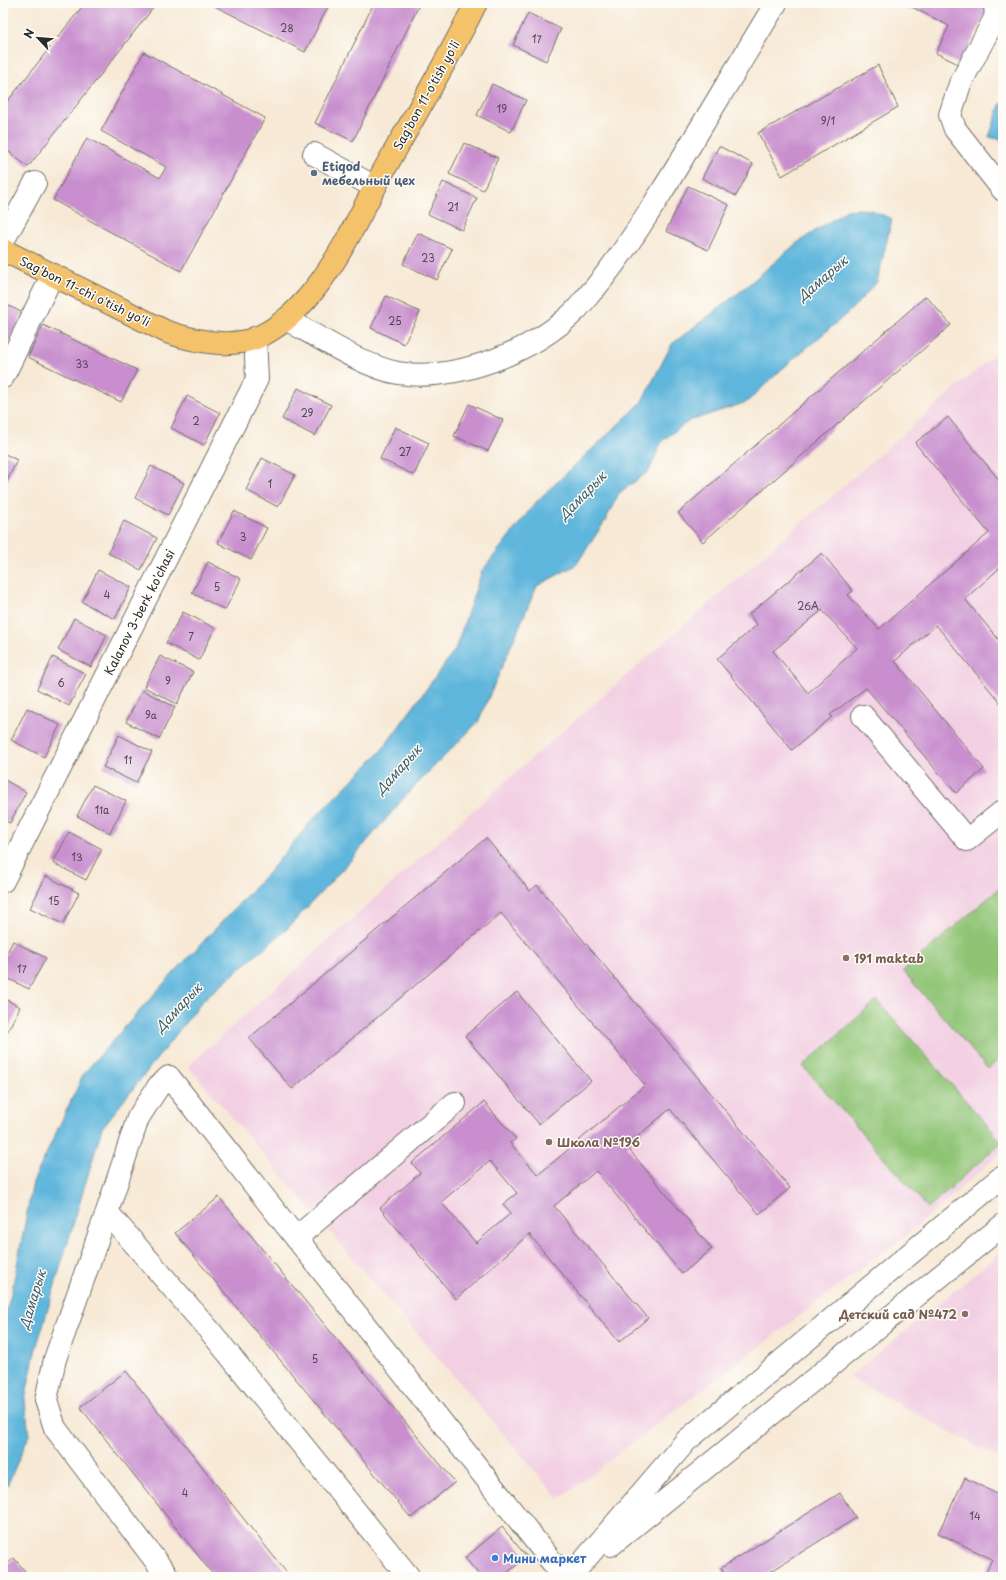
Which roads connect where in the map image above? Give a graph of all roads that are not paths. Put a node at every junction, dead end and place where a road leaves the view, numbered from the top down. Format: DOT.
graph roads {
  1 [pos="476,3"];
  2 [pos="776,3"];
  3 [pos="993,3"];
  4 [pos="314,154"];
  5 [pos="35,183"];
  6 [pos="375,187"];
  7 [pos="1003,190"];
  8 [pos="3,241"];
  9 [pos="3,250"];
  10 [pos="52,276"];
  11 [pos="286,319"];
  12 [pos="167,332"];
  13 [pos="255,338"];
  14 [pos="3,377"];
  15 [pos="862,716"];
  16 [pos="1003,811"];
  17 [pos="3,880"];
  18 [pos="455,1103"];
  19 [pos="1003,1176"];
  20 [pos="108,1212"];
  21 [pos="1003,1225"];
  22 [pos="296,1238"];
  23 [pos="168,1577"];
  24 [pos="409,1577"];
  25 [pos="564,1577"];
  26 [pos="571,1577"];
  1 -- 6 [label="main road, Sag'bon 11-o'tish yo'li"];
  2 -- 11 [label="street"];
  3 -- 7 [label="street"];
  4 -- 6 [label="street"];
  5 -- 8 [label="street"];
  6 -- 11 [label="main road, Sag'bon 11-o'tish yo'li"];
  9 -- 10 [label="main road, Sag'bon 11-chi o'tish yo'li"];
  10 -- 12 [label="main road, Sag'bon 11-chi o'tish yo'li"];
  10 -- 14 [label="street"];
  11 -- 13 [label="main road, Sag'bon 11-o'tish yo'li"];
  12 -- 13 [label="main road, Sag'bon 11-o'tish yo'li"];
  13 -- 17 [label="street, Kalanov 3-berk ko'chasi"];
  15 -- 16 [label="street"];
  18 -- 22 [label="street"];
  19 -- 26 [label="street"];
  20 -- 22 [label="street"];
  20 -- 23 [label="street"];
  20 -- 24 [label="street"];
  21 -- 26 [label="street"];
  22 -- 25 [label="street"];
}
